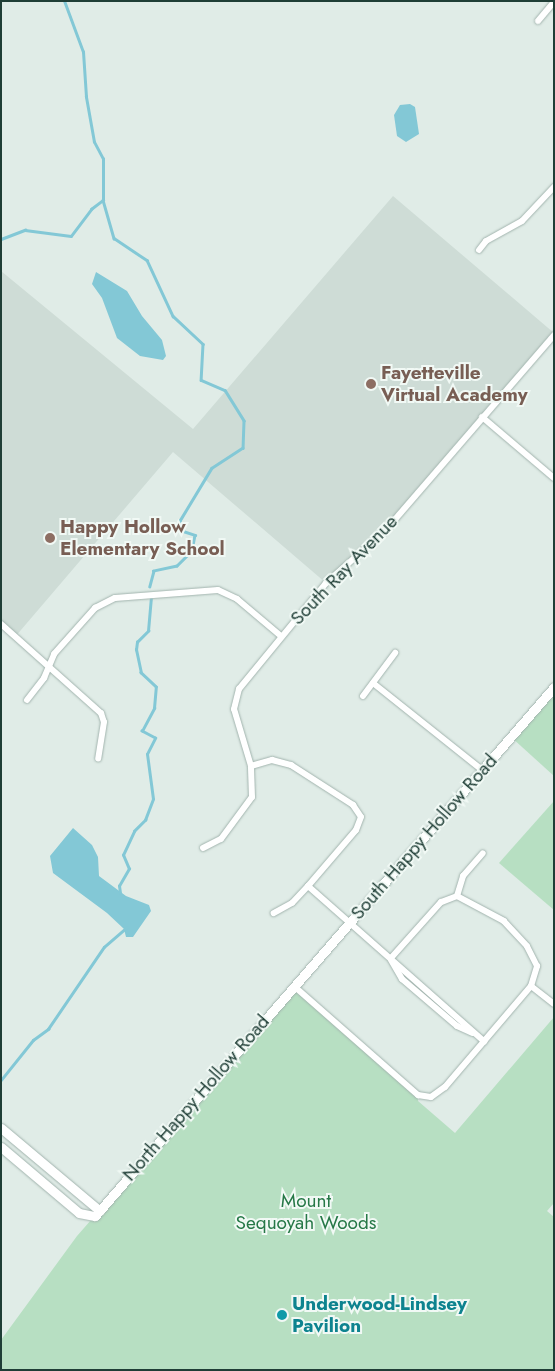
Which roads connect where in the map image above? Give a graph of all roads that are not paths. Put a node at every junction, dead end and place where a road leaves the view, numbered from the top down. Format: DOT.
graph roads {
  1 [pos="554,2"];
  2 [pos="538,20"];
  3 [pos="554,186"];
  4 [pos="479,250"];
  5 [pos="554,336"];
  6 [pos="482,417"];
  7 [pos="554,478"];
  8 [pos="1,624"];
  9 [pos="281,636"];
  10 [pos="395,653"];
  11 [pos="50,666"];
  12 [pos="373,683"];
  13 [pos="554,687"];
  14 [pos="363,696"];
  15 [pos="27,700"];
  16 [pos="98,759"];
  17 [pos="251,766"];
  18 [pos="482,770"];
  19 [pos="203,848"];
  20 [pos="483,854"];
  21 [pos="308,886"];
  22 [pos="457,896"];
  23 [pos="274,913"];
  24 [pos="350,923"];
  25 [pos="391,958"];
  26 [pos="531,986"];
  27 [pos="295,987"];
  28 [pos="554,1004"];
  29 [pos="484,1041"];
  30 [pos="1,1128"];
  31 [pos="11,1135"];
  32 [pos="2,1147"];
  33 [pos="100,1211"];
  1 -- 2 [label="street"];
  3 -- 4 [label="street"];
  5 -- 6 [label="street, South Ray Avenue"];
  6 -- 7 [label="street"];
  6 -- 9 [label="street, South Ray Avenue"];
  8 -- 11 [label="street"];
  9 -- 11 [label="street"];
  9 -- 17 [label="street, South Ray Avenue"];
  10 -- 12 [label="street"];
  11 -- 15 [label="street"];
  11 -- 16 [label="street"];
  12 -- 14 [label="street"];
  12 -- 18 [label="street"];
  13 -- 18 [label="street, South Happy Hollow Road"];
  17 -- 19 [label="street, South Ray Avenue"];
  17 -- 21 [label="street"];
  18 -- 24 [label="street, South Happy Hollow Road"];
  20 -- 22 [label="street"];
  21 -- 23 [label="street"];
  21 -- 24 [label="street"];
  22 -- 25 [label="street"];
  22 -- 26 [label="street"];
  24 -- 25 [label="street"];
  24 -- 27 [label="street, South Happy Hollow Road"];
  25 -- 29 [label="street"];
  26 -- 28 [label="street"];
  26 -- 29 [label="street"];
  27 -- 29 [label="street"];
  27 -- 33 [label="street, North Happy Hollow Road"];
  30 -- 31 [label="street"];
  31 -- 32 [label="street"];
  31 -- 33 [label="street"];
  32 -- 33 [label="street"];
}
